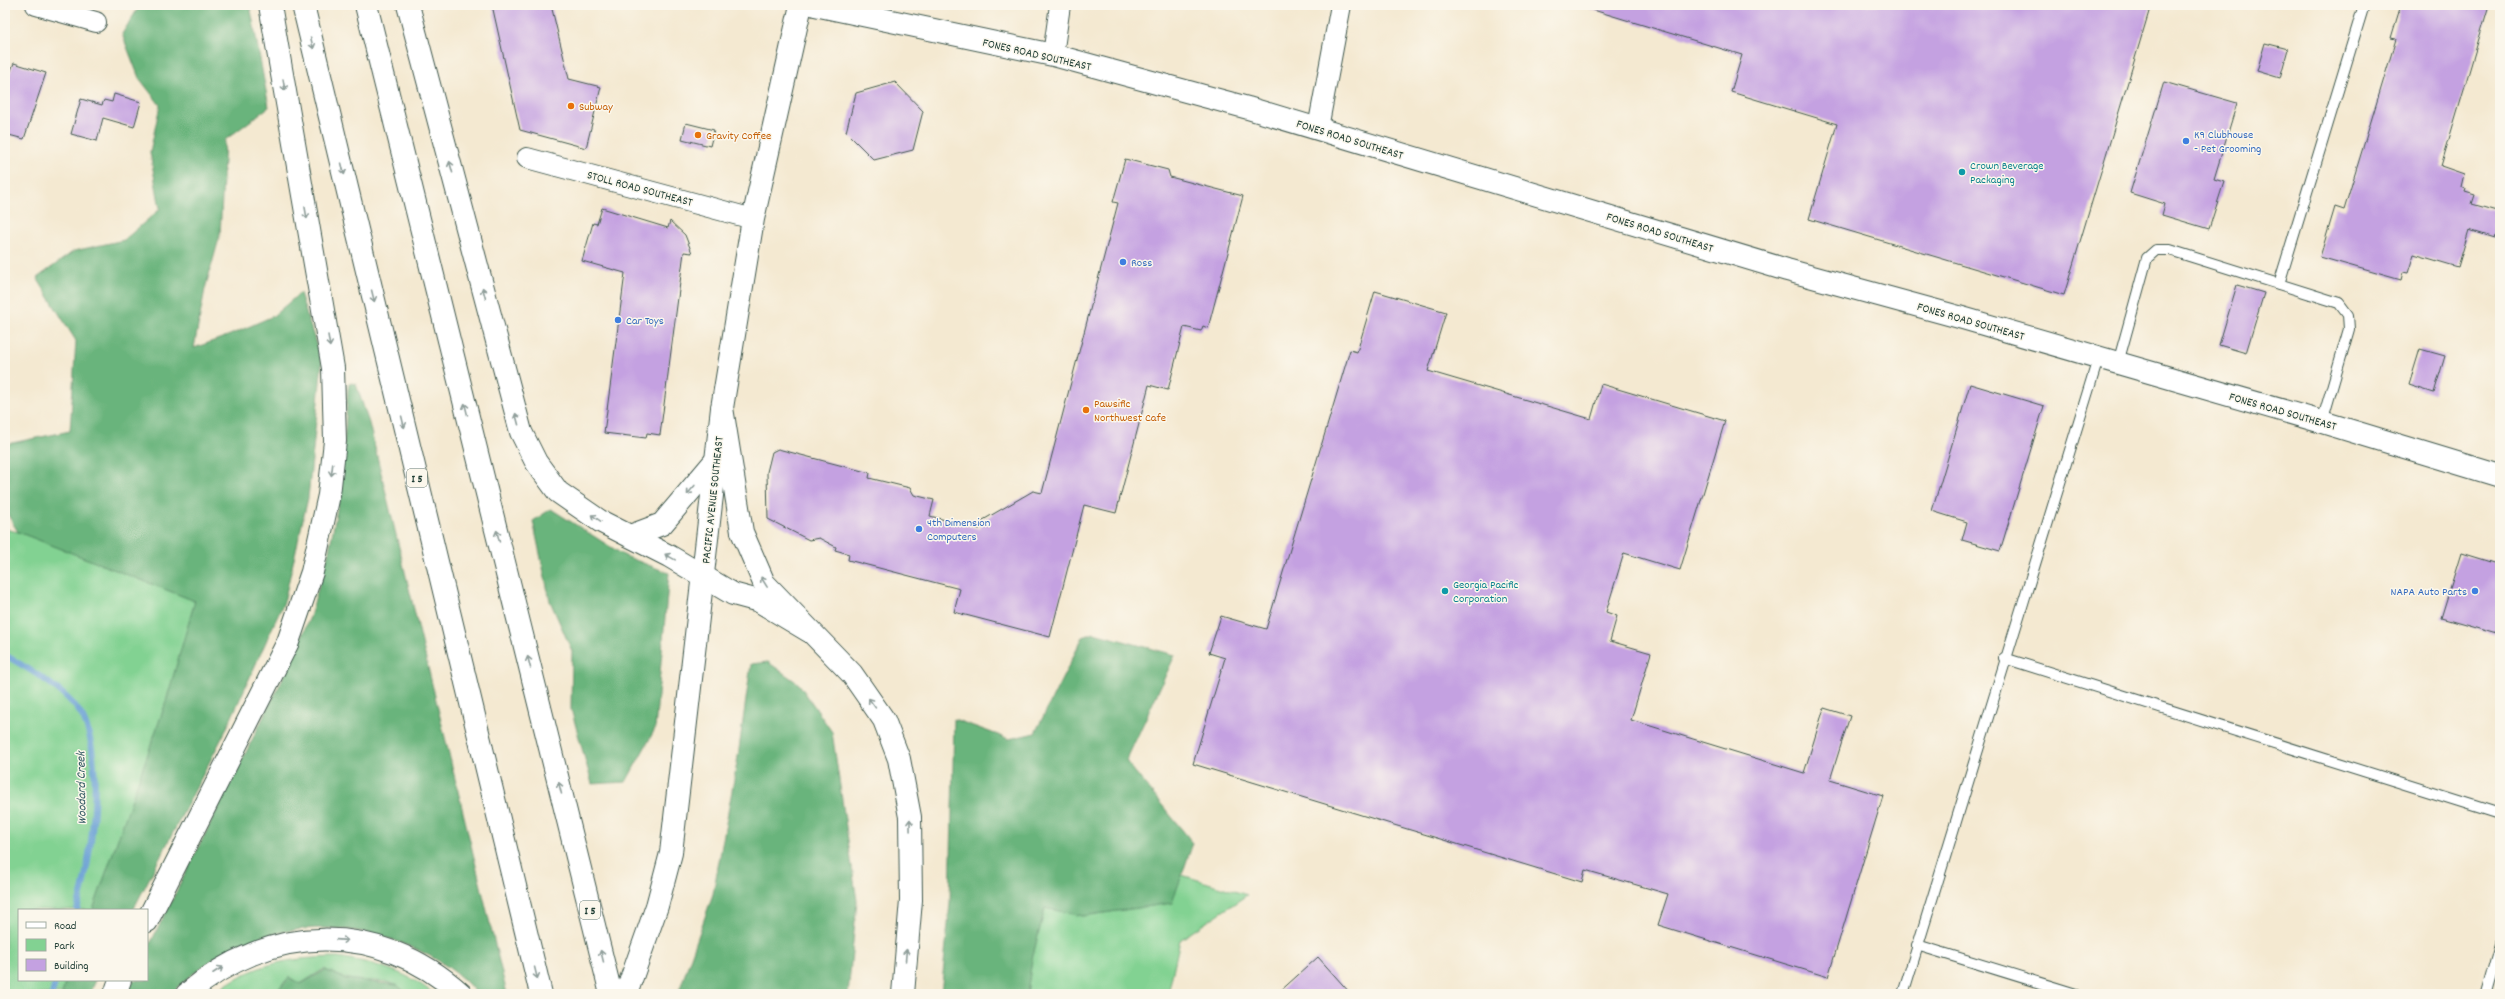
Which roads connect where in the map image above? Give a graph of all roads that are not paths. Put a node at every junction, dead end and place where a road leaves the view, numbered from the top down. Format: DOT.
graph roads {
  1 [pos="36,5"];
  2 [pos="270,5"];
  3 [pos="303,5"];
  4 [pos="366,5"];
  5 [pos="408,5"];
  6 [pos="801,5"];
  7 [pos="815,5"];
  8 [pos="1060,5"];
  9 [pos="1340,5"];
  10 [pos="2364,5"];
  11 [pos="96,22"];
  12 [pos="1053,55"];
  13 [pos="1318,128"];
  14 [pos="527,158"];
  15 [pos="753,219"];
  16 [pos="2279,284"];
  17 [pos="2108,361"];
  18 [pos="722,408"];
  19 [pos="2322,422"];
  20 [pos="716,460"];
  21 [pos="2500,476"];
  22 [pos="630,536"];
  23 [pos="704,576"];
  24 [pos="809,631"];
  25 [pos="2004,658"];
  26 [pos="2500,814"];
  27 [pos="148,919"];
  28 [pos="2500,944"];
  29 [pos="1918,945"];
  30 [pos="120,981"];
  31 [pos="115,994"];
  32 [pos="187,994"];
  33 [pos="461,994"];
  34 [pos="541,994"];
  35 [pos="611,994"];
  36 [pos="626,994"];
  37 [pos="903,994"];
  38 [pos="1903,994"];
  39 [pos="2076,994"];
  40 [pos="2486,994"];
  1 -- 11 [label="street"];
  2 -- 27 [label="main road, one-way"];
  3 -- 34 [label="main road, I 5, one-way"];
  35 -- 4 [label="main road, I 5, one-way"];
  22 -- 5 [label="main road, one-way"];
  6 -- 15 [label="main road, PACIFIC AVENUE SOUTHEAST"];
  7 -- 12 [label="main road, FONES ROAD SOUTHEAST"];
  8 -- 12 [label="street"];
  9 -- 13 [label="street"];
  10 -- 16 [label="lane"];
  12 -- 13 [label="main road, FONES ROAD SOUTHEAST"];
  13 -- 17 [label="main road, FONES ROAD SOUTHEAST"];
  14 -- 15 [label="street, STOLL ROAD SOUTHEAST"];
  15 -- 18 [label="main road, PACIFIC AVENUE SOUTHEAST"];
  16 -- 17 [label="lane"];
  16 -- 19 [label="lane"];
  17 -- 19 [label="main road, FONES ROAD SOUTHEAST"];
  17 -- 25 [label="lane"];
  18 -- 20 [label="main road, PACIFIC AVENUE SOUTHEAST"];
  24 -- 18 [label="main road, one-way"];
  19 -- 21 [label="main road, FONES ROAD SOUTHEAST"];
  20 -- 22 [label="main road, one-way"];
  20 -- 23 [label="main road, PACIFIC AVENUE SOUTHEAST"];
  23 -- 22 [label="main road, one-way"];
  23 -- 24 [label="main road"];
  23 -- 36 [label="main road, PACIFIC AVENUE SOUTHEAST"];
  37 -- 24 [label="main road, one-way"];
  25 -- 26 [label="lane"];
  25 -- 29 [label="lane"];
  28 -- 40 [label="lane"];
  29 -- 38 [label="lane"];
  29 -- 39 [label="lane"];
  30 -- 31 [label="main road"];
  32 -- 33 [label="main road, one-way"];
}
